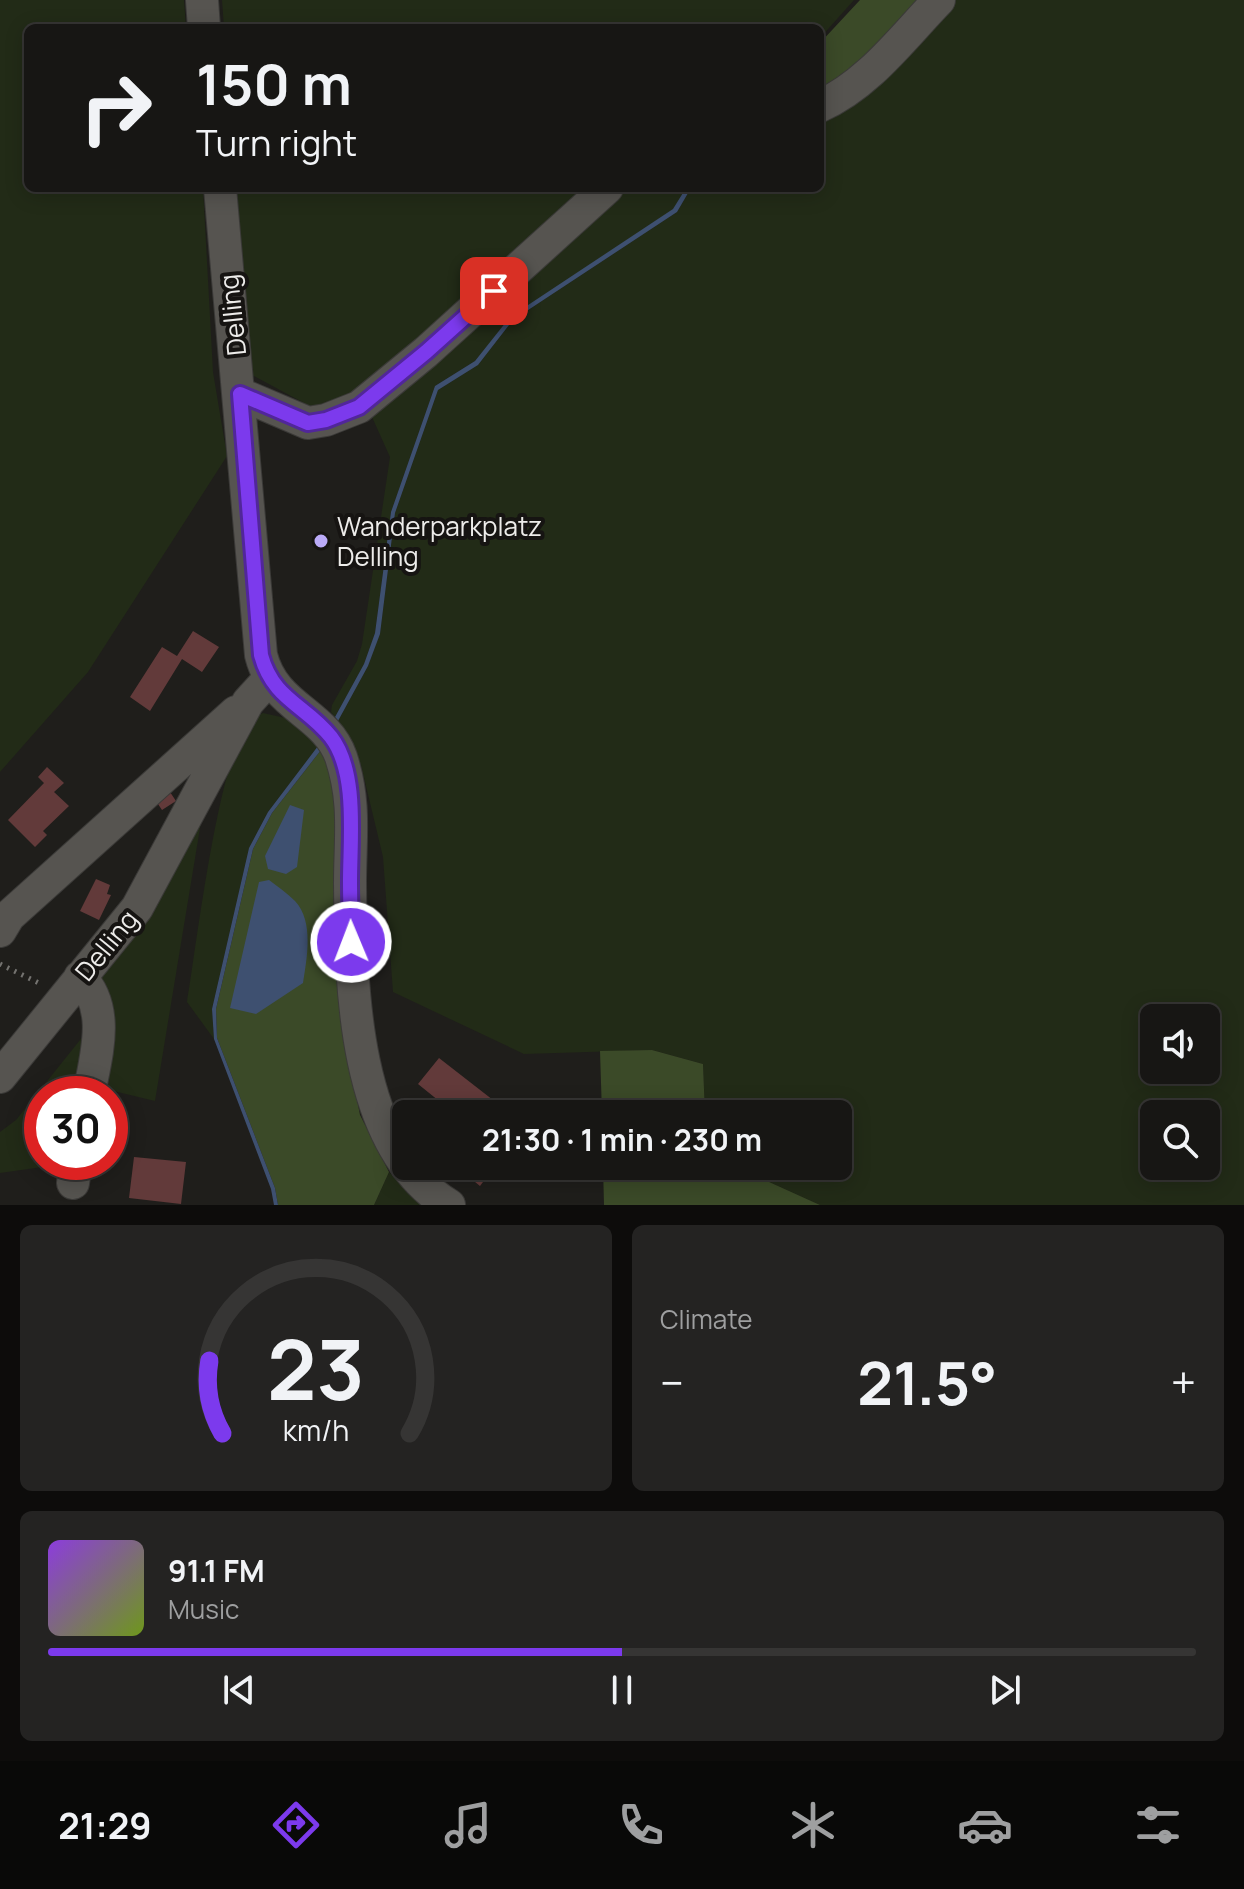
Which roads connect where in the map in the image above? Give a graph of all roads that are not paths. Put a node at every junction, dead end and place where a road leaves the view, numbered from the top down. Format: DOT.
graph roads {
  1 [pos="202,0"];
  2 [pos="939,0"];
  3 [pos="204,24"];
  4 [pos="824,104"];
  5 [pos="220,192"];
  6 [pos="603,192"];
  7 [pos="240,394"];
  8 [pos="258,691"];
  9 [pos="3,920"];
  10 [pos="72,986"];
  11 [pos="93,1076"];
  12 [pos="0,1077"];
  13 [pos="449,1205"];
  1 -- 3 [label="street"];
  2 -- 4 [label="street"];
  5 -- 7 [label="street, Delling"];
  6 -- 7 [label="street"];
  7 -- 8 [label="street, Delling"];
  8 -- 9 [label="street"];
  8 -- 10 [label="street, Delling"];
  8 -- 13 [label="street, Delling"];
  10 -- 11 [label="street"];
  10 -- 12 [label="street, Delling"];
}
